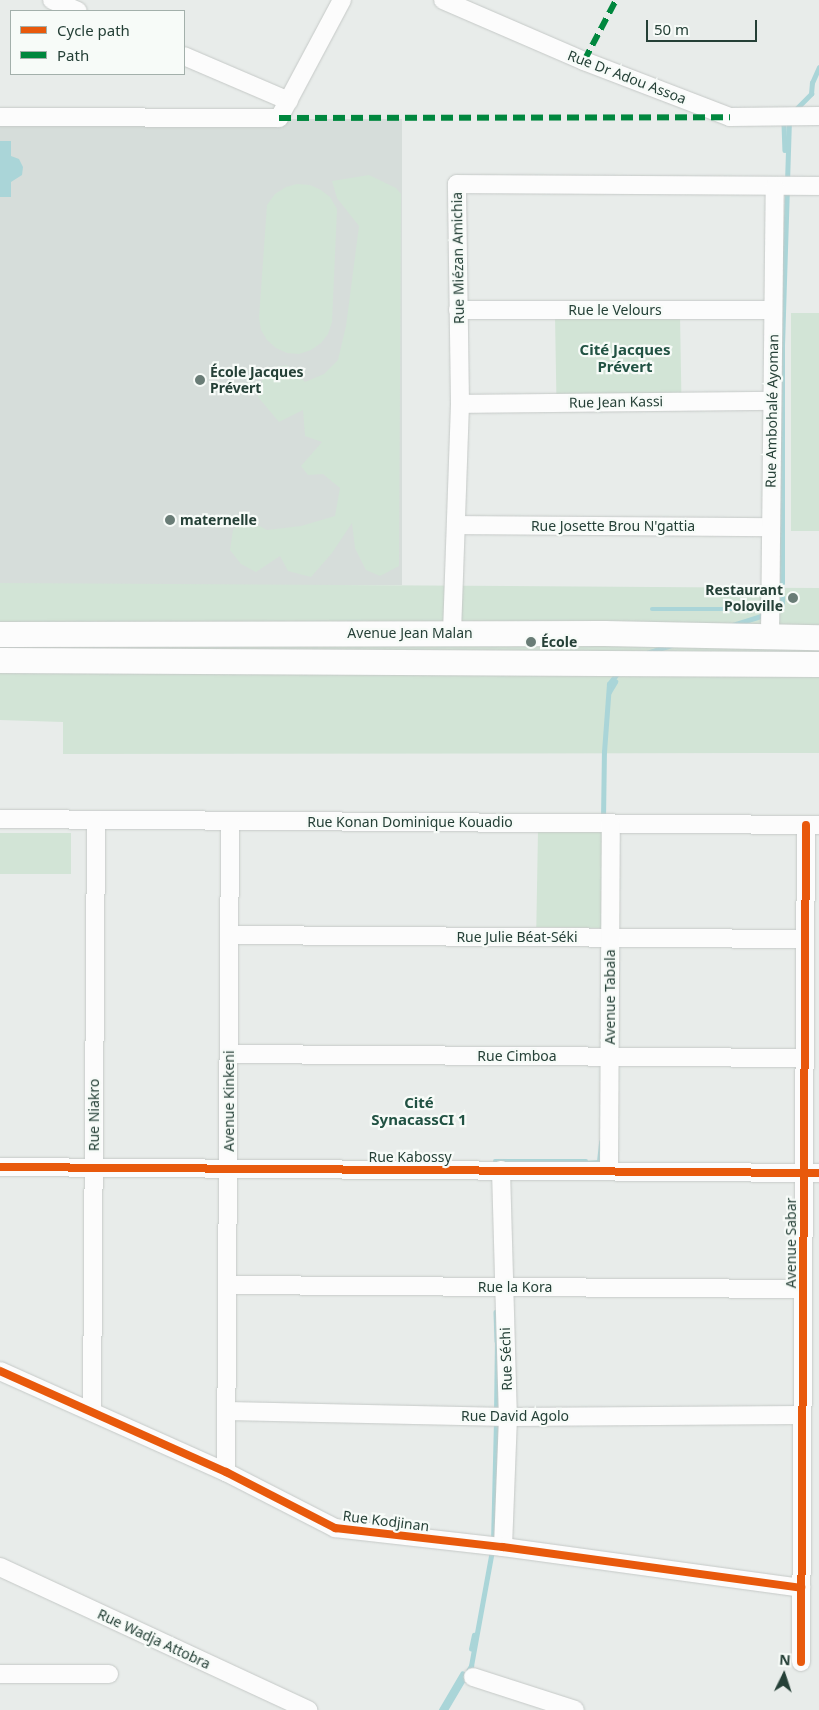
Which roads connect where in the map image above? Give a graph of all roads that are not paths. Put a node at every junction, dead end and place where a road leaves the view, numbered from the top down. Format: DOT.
graph roads {
  1 [pos="52,0"];
  2 [pos="342,0"];
  3 [pos="443,0"];
  4 [pos="76,10"];
  5 [pos="185,56"];
  6 [pos="289,101"];
  7 [pos="819,116"];
  8 [pos="0,117"];
  9 [pos="775,186"];
  10 [pos="819,186"];
  11 [pos="458,310"];
  12 [pos="773,310"];
  13 [pos="771,401"];
  14 [pos="460,404"];
  15 [pos="456,525"];
  16 [pos="770,528"];
  17 [pos="452,633"];
  18 [pos="0,634"];
  19 [pos="770,636"];
  20 [pos="819,637"];
  21 [pos="0,660"];
  22 [pos="819,664"];
  23 [pos="0,819"];
  24 [pos="96,820"];
  25 [pos="230,821"];
  26 [pos="611,823"];
  27 [pos="812,824"];
  28 [pos="230,935"];
  29 [pos="610,937"];
  30 [pos="805,939"];
  31 [pos="229,1054"];
  32 [pos="611,1056"];
  33 [pos="804,1058"];
  34 [pos="0,1167"];
  35 [pos="94,1168"];
  36 [pos="228,1168"];
  37 [pos="501,1170"];
  38 [pos="609,1171"];
  39 [pos="811,1173"];
  40 [pos="228,1285"];
  41 [pos="504,1287"];
  42 [pos="803,1288"];
  43 [pos="0,1371"];
  44 [pos="92,1411"];
  45 [pos="227,1412"];
  46 [pos="802,1415"];
  47 [pos="508,1417"];
  48 [pos="226,1472"];
  49 [pos="503,1547"];
  50 [pos="0,1567"];
  51 [pos="801,1588"];
  52 [pos="801,1662"];
  53 [pos="0,1674"];
  54 [pos="109,1674"];
  55 [pos="473,1677"];
  56 [pos="308,1710"];
  57 [pos="574,1710"];
  1 -- 4 [label="street"];
  2 -- 6 [label="street"];
  3 -- 7 [label="street, Rue Dr Adou Assoa"];
  5 -- 6 [label="street"];
  6 -- 8 [label="street"];
  9 -- 10 [label="street, Rue Miézan Amichia"];
  9 -- 11 [label="street, Rue Miézan Amichia"];
  9 -- 12 [label="street, Rue Ambohalé Ayoman"];
  11 -- 12 [label="street, Rue le Velours"];
  11 -- 14 [label="street, Rue Miézan Amichia"];
  12 -- 13 [label="street, Rue Ambohalé Ayoman"];
  13 -- 14 [label="street, Rue Jean Kassi"];
  13 -- 16 [label="street, Rue Ambohalé Ayoman"];
  14 -- 15 [label="street, Rue Miézan Amichia"];
  15 -- 16 [label="street, Rue Josette Brou N'gattia"];
  15 -- 17 [label="street, Rue Miézan Amichia"];
  16 -- 19 [label="street, Rue Ambohalé Ayoman"];
  17 -- 18 [label="main road, Avenue Jean Malan"];
  17 -- 19 [label="main road, Avenue Jean Malan"];
  19 -- 20 [label="main road, Avenue Jean Malan"];
  21 -- 22 [label="main road"];
  23 -- 24 [label="street, Rue Konan Dominique Kouadio"];
  24 -- 25 [label="street, Rue Konan Dominique Kouadio"];
  24 -- 35 [label="street, Rue Niakro"];
  25 -- 26 [label="street, Rue Konan Dominique Kouadio"];
  25 -- 28 [label="street, Avenue Kinkeni"];
  26 -- 27 [label="street, Rue Konan Dominique Kouadio"];
  26 -- 29 [label="street, Avenue Tabala"];
  27 -- 30 [label="street, Avenue Sabar"];
  28 -- 29 [label="street, Rue Julie Béat-Séki"];
  28 -- 31 [label="street, Avenue Kinkeni"];
  29 -- 30 [label="street, Rue Julie Béat-Séki"];
  29 -- 32 [label="street, Avenue Tabala"];
  30 -- 33 [label="street, Avenue Sabar"];
  31 -- 32 [label="street, Rue Cimboa"];
  31 -- 36 [label="street, Avenue Kinkeni"];
  32 -- 33 [label="street, Rue Cimboa"];
  32 -- 38 [label="street, Avenue Tabala"];
  33 -- 39 [label="street, Avenue Sabar"];
  34 -- 35 [label="street, Rue Kabossy"];
  35 -- 36 [label="street, Rue Kabossy"];
  35 -- 44 [label="street, Rue Niakro"];
  36 -- 37 [label="street, Rue Kabossy"];
  36 -- 40 [label="street, Avenue Kinkeni"];
  37 -- 38 [label="street, Rue Kabossy"];
  37 -- 41 [label="street, Rue Séchi"];
  38 -- 39 [label="street, Rue Kabossy"];
  39 -- 42 [label="street, Avenue Sabar"];
  40 -- 41 [label="street, Rue la Kora"];
  40 -- 45 [label="street, Avenue Kinkeni"];
  41 -- 42 [label="street, Rue la Kora"];
  41 -- 47 [label="street, Rue Séchi"];
  42 -- 46 [label="street, Avenue Sabar"];
  43 -- 44 [label="street, Rue Kodjinan"];
  44 -- 48 [label="street, Rue Kodjinan"];
  45 -- 47 [label="street, Rue David Agolo"];
  45 -- 48 [label="street, Avenue Kinkeni"];
  46 -- 47 [label="street, Rue David Agolo"];
  46 -- 51 [label="street, Avenue Sabar"];
  47 -- 49 [label="street, Rue Séchi"];
  48 -- 49 [label="street, Rue Kodjinan"];
  49 -- 51 [label="street, Rue Kodjinan"];
  50 -- 56 [label="street, Rue Wadja Attobra"];
  51 -- 52 [label="street, Avenue Sabar"];
  53 -- 54 [label="street"];
  55 -- 57 [label="street"];
}
